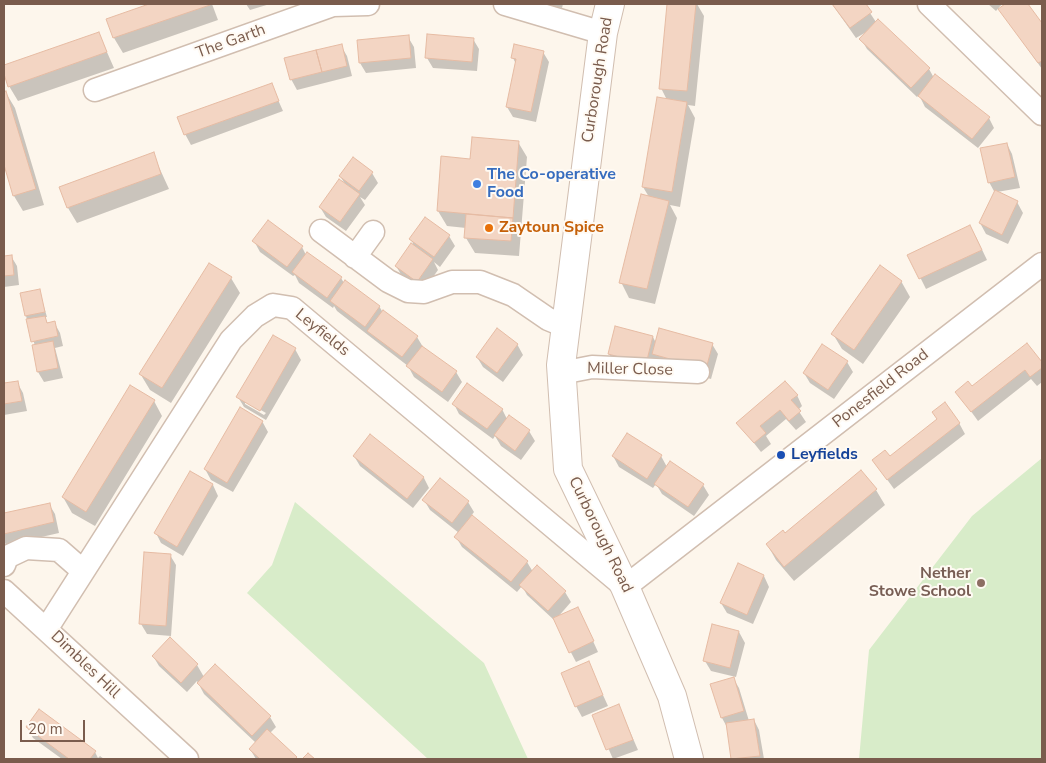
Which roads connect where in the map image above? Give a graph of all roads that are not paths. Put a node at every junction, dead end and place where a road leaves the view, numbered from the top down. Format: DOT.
graph roads {
  1 [pos="368,4"];
  2 [pos="505,4"];
  3 [pos="610,4"];
  4 [pos="929,4"];
  5 [pos="603,33"];
  6 [pos="95,90"];
  7 [pos="1042,114"];
  8 [pos="321,231"];
  9 [pos="373,232"];
  10 [pos="355,257"];
  11 [pos="1042,264"];
  12 [pos="565,326"];
  13 [pos="561,372"];
  14 [pos="698,372"];
  15 [pos="4,565"];
  16 [pos="83,571"];
  17 [pos="625,587"];
  18 [pos="4,591"];
  19 [pos="47,628"];
  20 [pos="187,759"];
  21 [pos="689,759"];
  1 -- 6 [label="street, The Garth"];
  2 -- 5 [label="street"];
  3 -- 5 [label="street, Curborough Road"];
  4 -- 7 [label="street"];
  5 -- 12 [label="street, Curborough Road"];
  8 -- 10 [label="street"];
  9 -- 10 [label="street"];
  10 -- 12 [label="street"];
  11 -- 17 [label="street, Ponesfield Road"];
  12 -- 13 [label="street, Curborough Road"];
  13 -- 14 [label="street, Miller Close"];
  13 -- 17 [label="street, Curborough Road"];
  15 -- 16 [label="street"];
  16 -- 17 [label="street, Leyfields"];
  16 -- 19 [label="street, Leyfields"];
  17 -- 21 [label="street, Curborough Road"];
  18 -- 19 [label="street, Dimbles Hill"];
  19 -- 20 [label="street, Dimbles Hill"];
}
